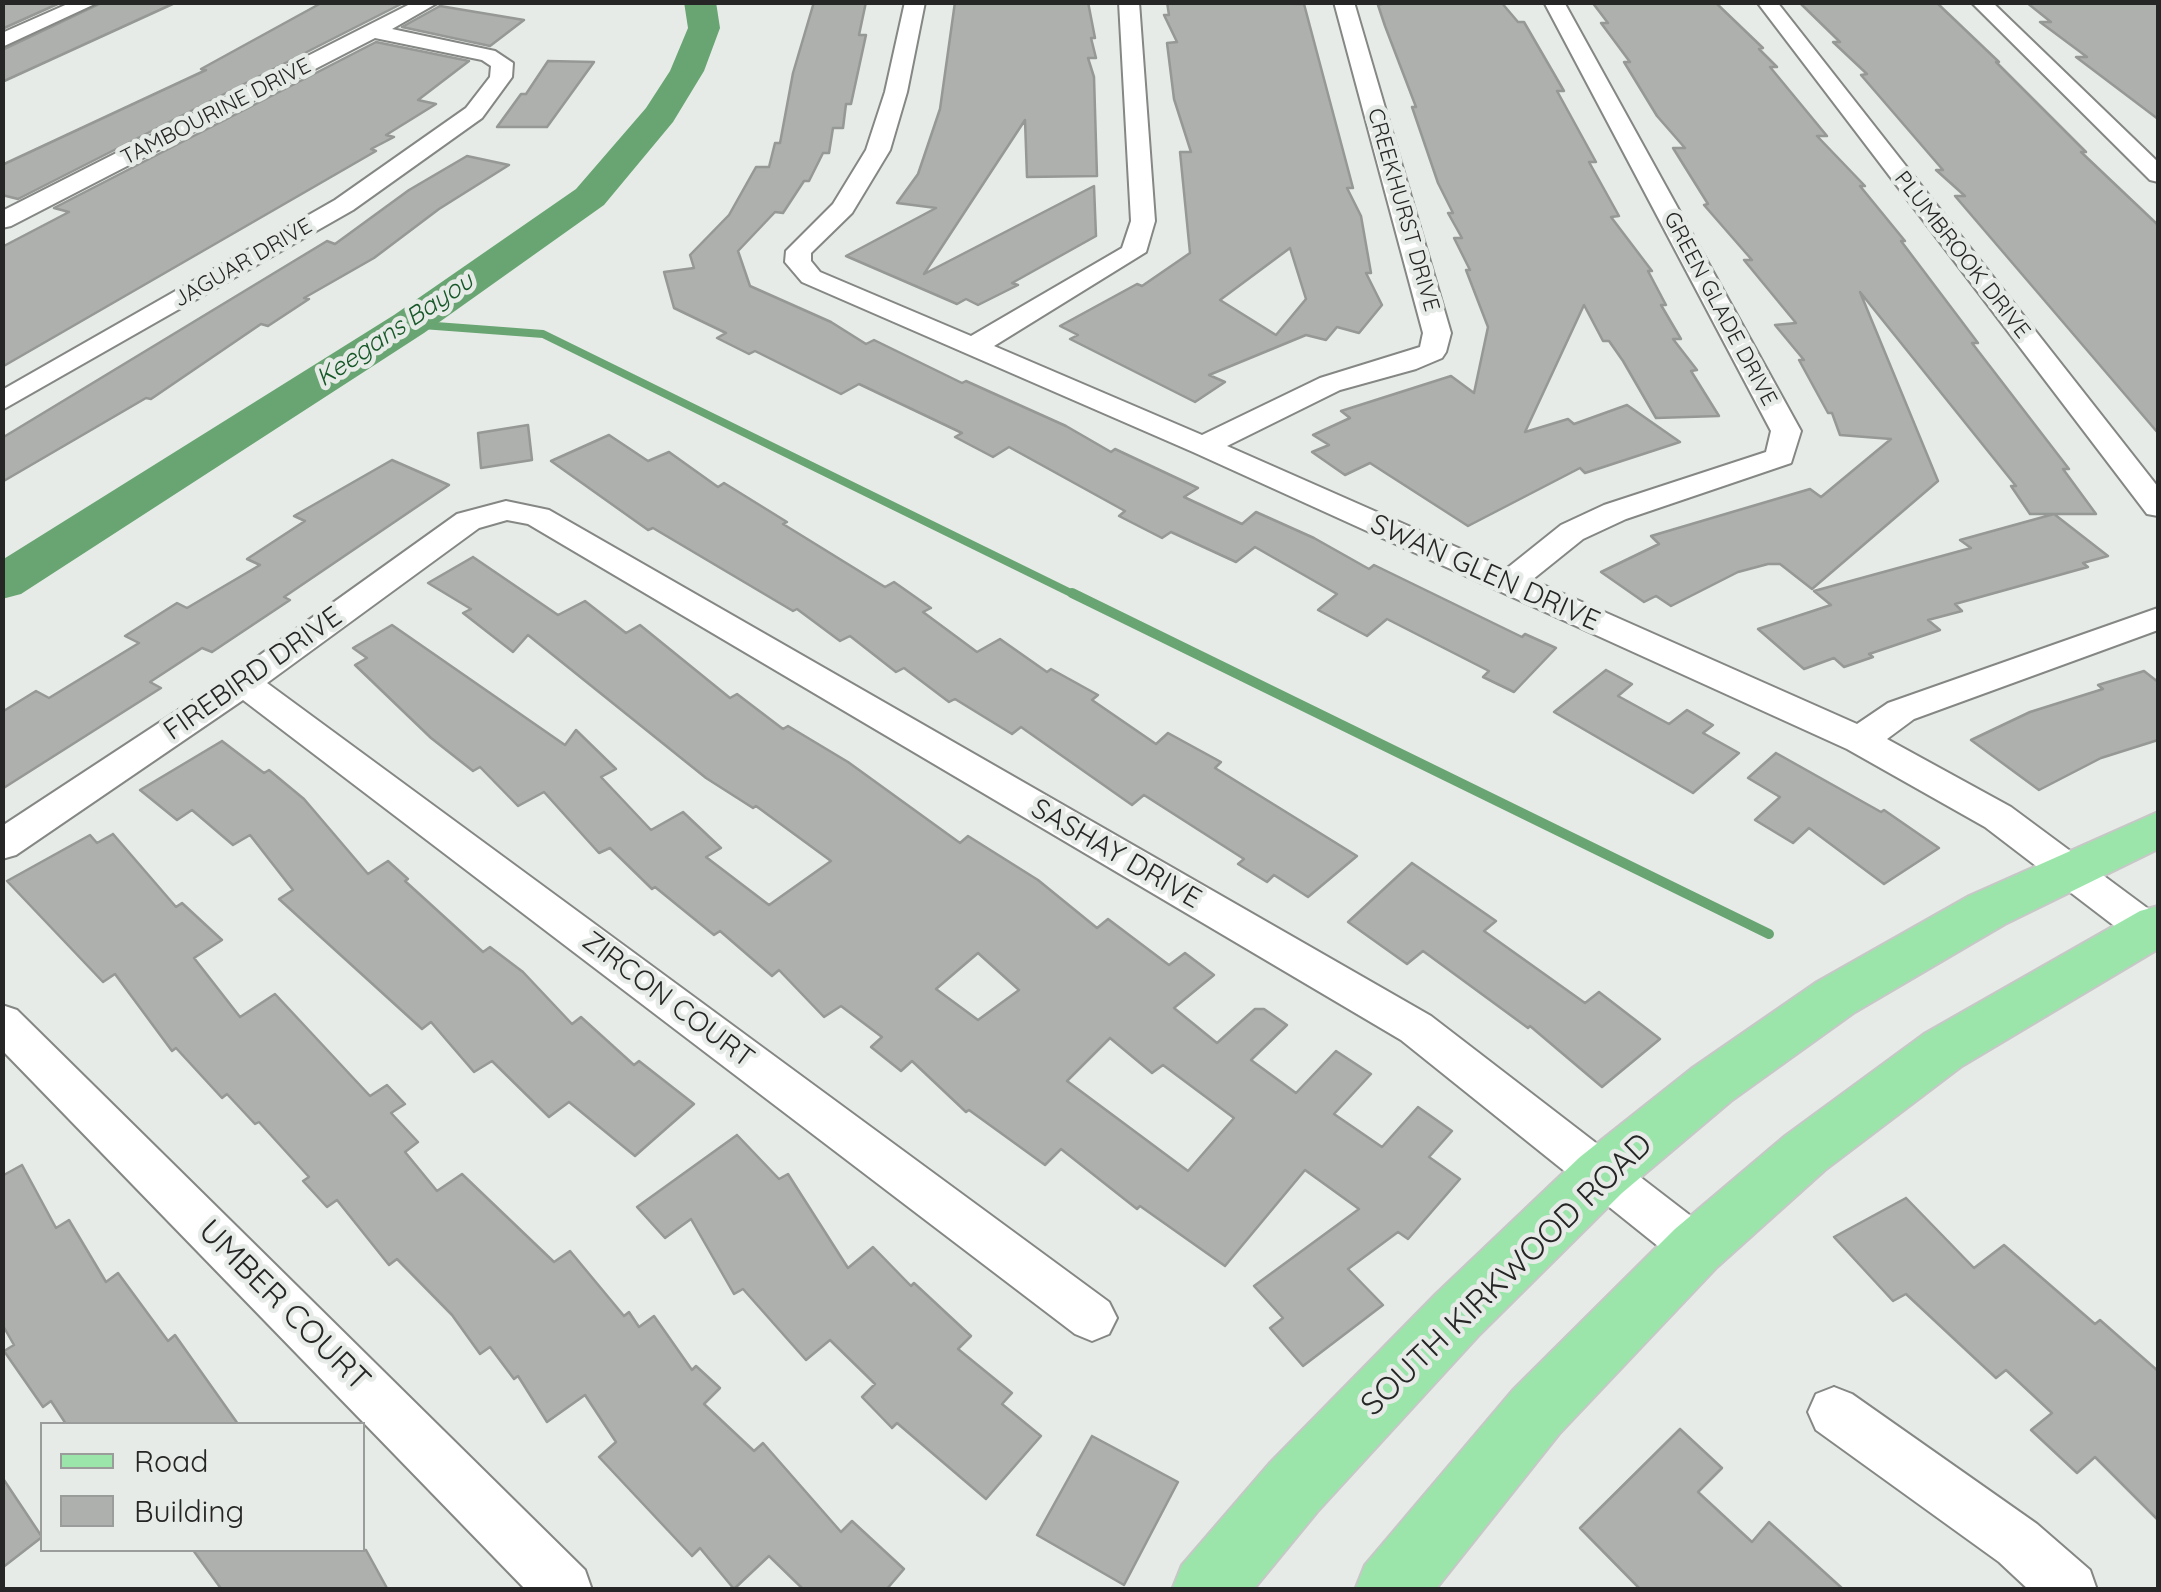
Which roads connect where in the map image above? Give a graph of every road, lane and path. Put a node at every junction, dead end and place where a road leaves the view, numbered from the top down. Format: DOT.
graph roads {
  1 [pos="90,2"];
  2 [pos="430,2"];
  3 [pos="915,2"];
  4 [pos="1129,2"];
  5 [pos="1344,2"];
  6 [pos="1554,2"];
  7 [pos="1766,2"];
  8 [pos="1980,2"];
  9 [pos="374,32"];
  10 [pos="2,41"];
  11 [pos="2158,175"];
  12 [pos="2,221"];
  13 [pos="972,346"];
  14 [pos="2,402"];
  15 [pos="1203,446"];
  16 [pos="2158,507"];
  17 [pos="506,510"];
  18 [pos="1508,584"];
  19 [pos="2158,618"];
  20 [pos="244,683"];
  21 [pos="1860,740"];
  22 [pos="2158,829"];
  23 [pos="2,846"];
  24 [pos="2068,869"];
  25 [pos="2153,927"];
  26 [pos="2,1022"];
  27 [pos="1602,1175"];
  28 [pos="1696,1248"];
  29 [pos="1092,1318"];
  30 [pos="1834,1412"];
  31 [pos="565,1590"];
  32 [pos="1206,1590"];
  33 [pos="1390,1590"];
  34 [pos="2070,1590"];
  1 -- 10 [label="street"];
  2 -- 9 [label="street, TAMBOURINE DRIVE"];
  3 -- 13 [label="street, SWAN GLEN DRIVE"];
  4 -- 13 [label="street"];
  5 -- 15 [label="street, CREEKHURST DRIVE"];
  6 -- 18 [label="street, GREEN GLADE DRIVE"];
  7 -- 16 [label="street, PLUMBROOK DRIVE"];
  8 -- 11 [label="street"];
  9 -- 12 [label="street, TAMBOURINE DRIVE"];
  9 -- 14 [label="street, JAGUAR DRIVE"];
  13 -- 15 [label="street, SWAN GLEN DRIVE"];
  15 -- 18 [label="street, SWAN GLEN DRIVE"];
  17 -- 20 [label="street, FIREBIRD DRIVE"];
  17 -- 27 [label="street, SASHAY DRIVE"];
  18 -- 21 [label="street, SWAN GLEN DRIVE"];
  19 -- 21 [label="street"];
  20 -- 23 [label="street, FIREBIRD DRIVE"];
  20 -- 29 [label="street, ZIRCON COURT"];
  21 -- 24 [label="street, SWAN GLEN DRIVE"];
  22 -- 24 [label="main road, SOUTH KIRKWOOD ROAD"];
  24 -- 25 [label="street, SWAN GLEN DRIVE"];
  24 -- 27 [label="main road, SOUTH KIRKWOOD ROAD"];
  25 -- 28 [label="main road"];
  26 -- 31 [label="street, UMBER COURT"];
  27 -- 28 [label="street, SASHAY DRIVE"];
  27 -- 32 [label="main road, SOUTH KIRKWOOD ROAD"];
  28 -- 33 [label="main road"];
  30 -- 34 [label="street"];
}
